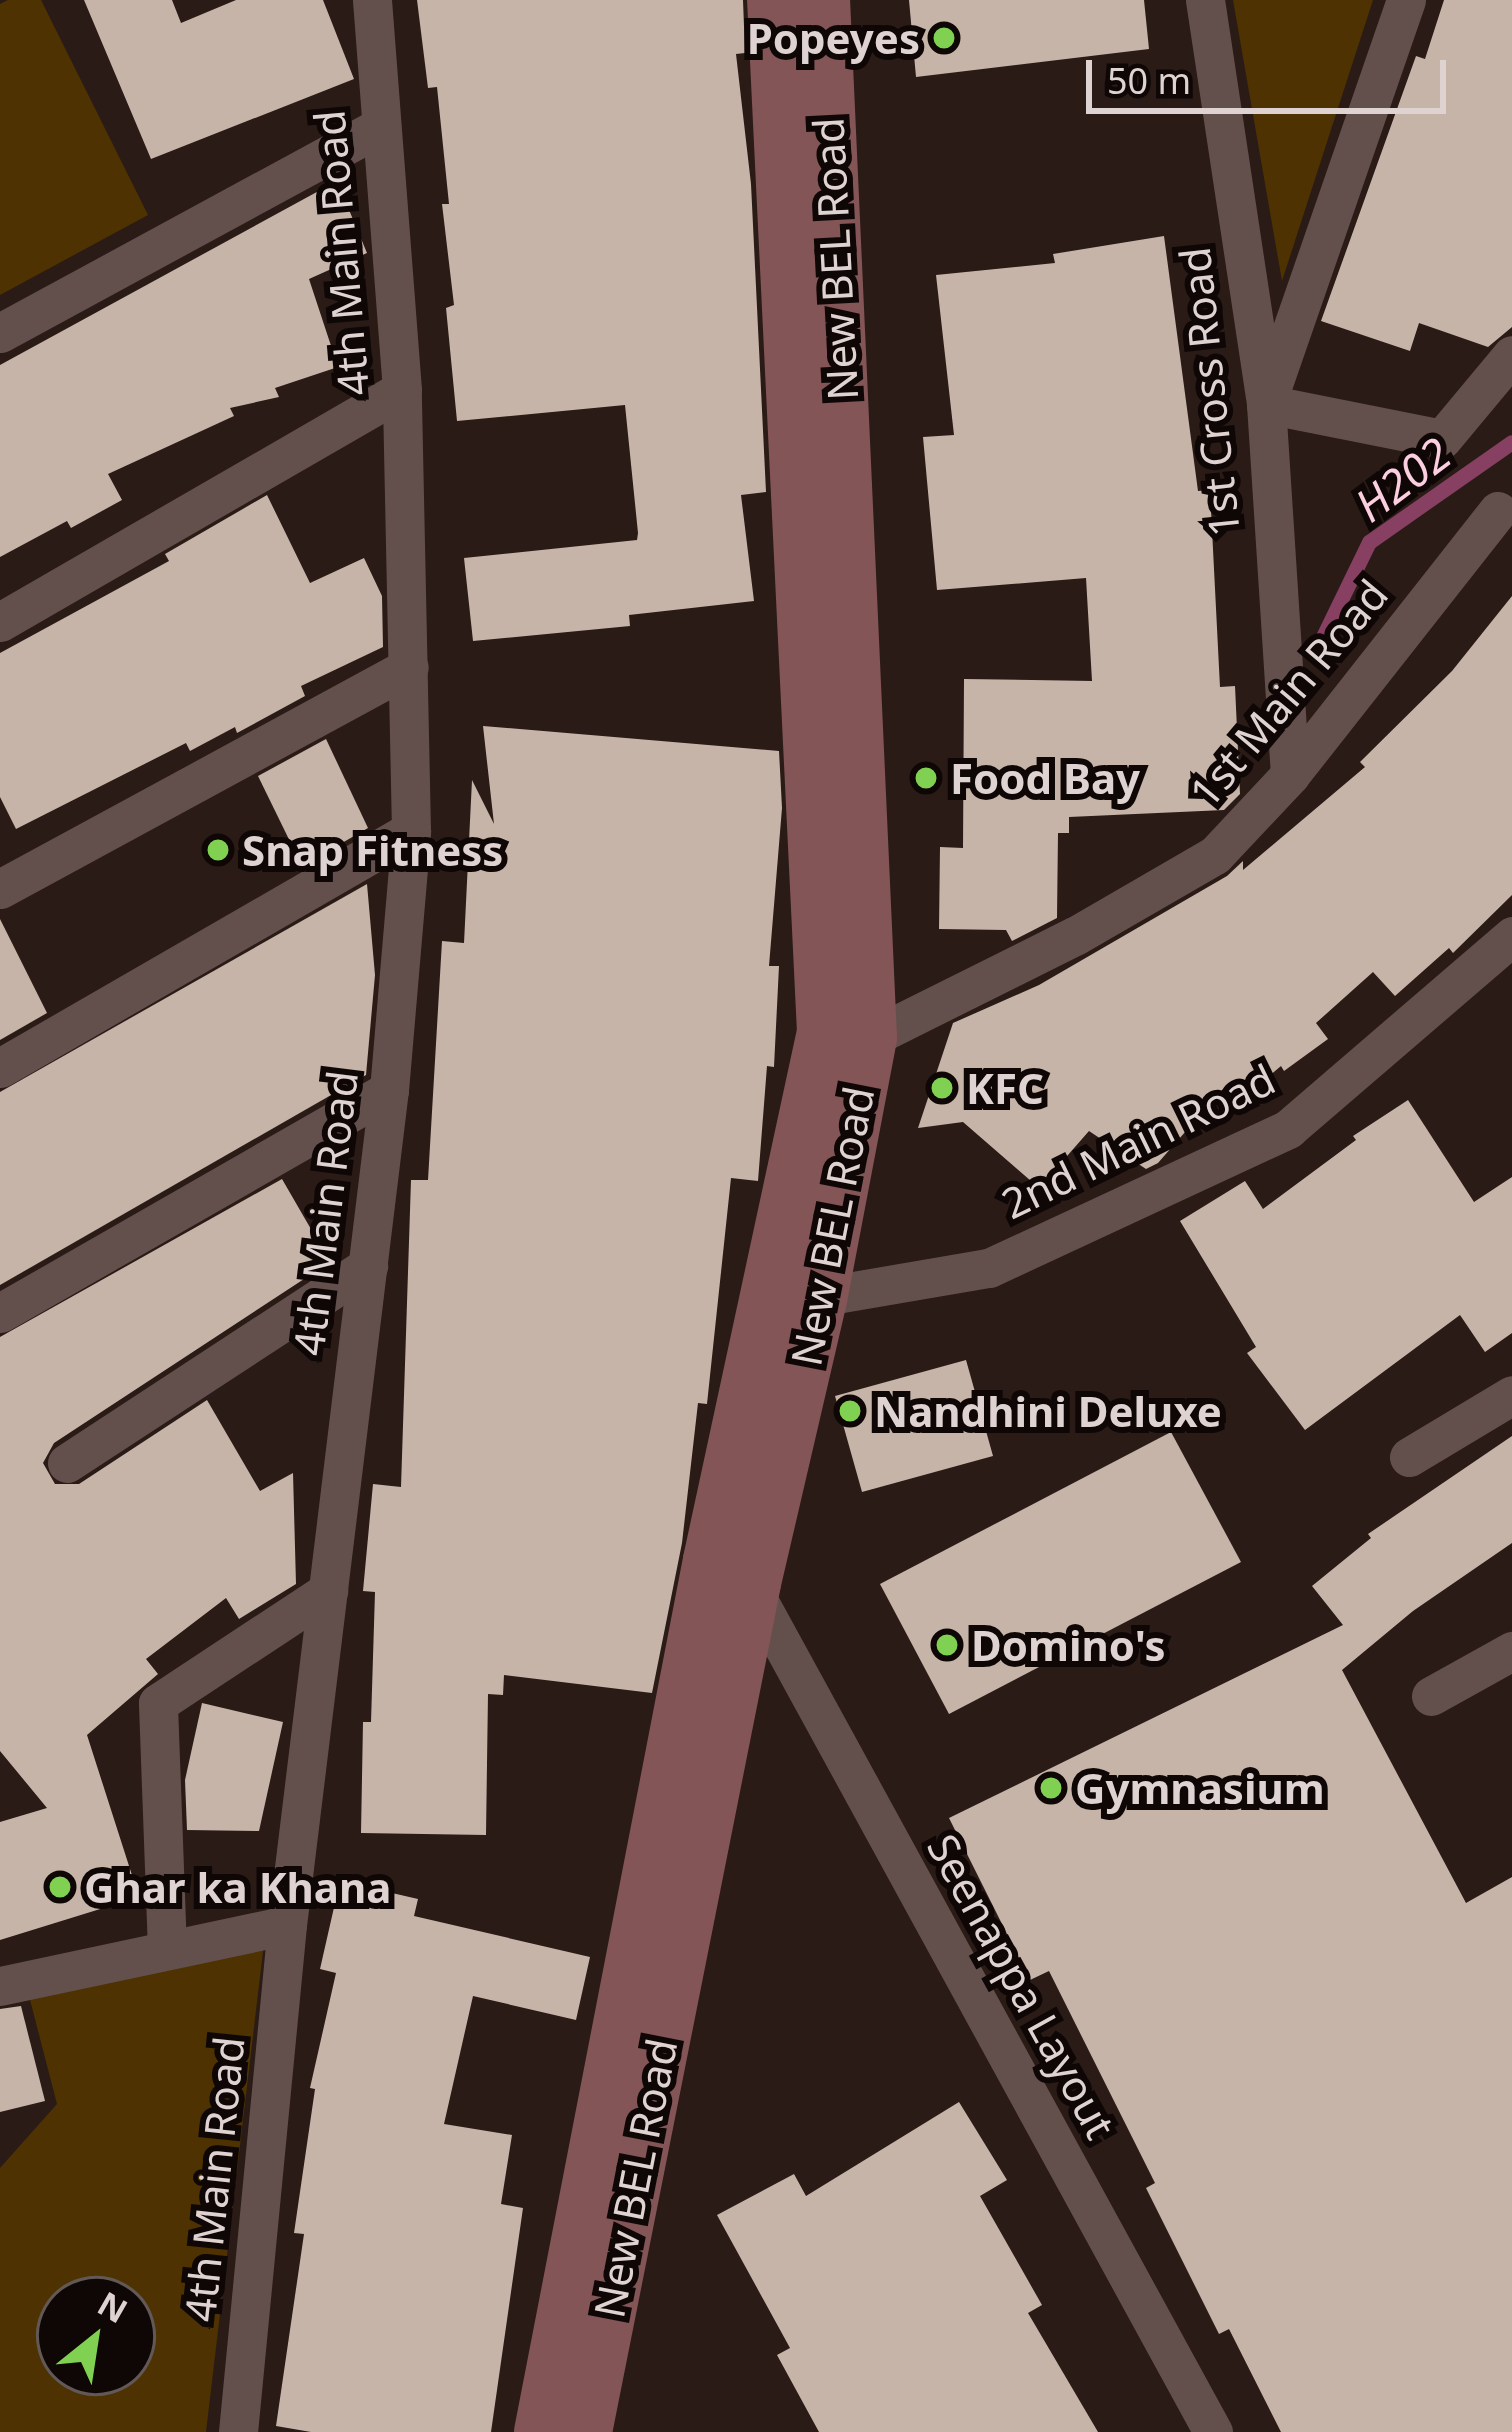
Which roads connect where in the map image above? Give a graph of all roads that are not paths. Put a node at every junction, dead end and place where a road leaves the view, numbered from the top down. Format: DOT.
graph roads {
  1 [pos="372,0"];
  2 [pos="774,0"];
  3 [pos="823,0"];
  4 [pos="1204,0"];
  5 [pos="1406,0"];
  6 [pos="378,128"];
  7 [pos="0,333"];
  8 [pos="1512,355"];
  9 [pos="402,390"];
  10 [pos="1266,404"];
  11 [pos="1498,511"];
  12 [pos="0,622"];
  13 [pos="409,667"];
  14 [pos="1290,776"];
  15 [pos="411,831"];
  16 [pos="0,889"];
  17 [pos="1512,936"];
  18 [pos="870,1038"];
  19 [pos="0,1068"];
  20 [pos="389,1090"];
  21 [pos="368,1266"];
  22 [pos="820,1300"];
  23 [pos="766,1301"];
  24 [pos="0,1313"];
  25 [pos="1512,1395"];
  26 [pos="1409,1457"];
  27 [pos="67,1463"];
  28 [pos="732,1571"];
  29 [pos="328,1591"];
  30 [pos="1512,1651"];
  31 [pos="1431,1696"];
  32 [pos="287,1925"];
  33 [pos="167,1950"];
  34 [pos="0,1986"];
  35 [pos="580,2430"];
  36 [pos="238,2432"];
  37 [pos="1213,2432"];
  1 -- 6 [label="street, 4th Main Road"];
  2 -- 23 [label="main road, New BEL Road"];
  3 -- 18 [label="main road, New BEL Road"];
  4 -- 10 [label="street, 1st Cross Road"];
  5 -- 10 [label="street"];
  6 -- 7 [label="street"];
  6 -- 9 [label="street, 4th Main Road"];
  8 -- 10 [label="street"];
  9 -- 12 [label="street"];
  9 -- 13 [label="street, 4th Main Road"];
  10 -- 14 [label="street, 1st Cross Road"];
  11 -- 14 [label="street, 1st Main Road"];
  13 -- 15 [label="street, 4th Main Road"];
  13 -- 16 [label="street"];
  14 -- 18 [label="street, 1st Main Road"];
  15 -- 19 [label="street"];
  15 -- 20 [label="street, 4th Main Road"];
  17 -- 22 [label="street, 2nd Main Road"];
  18 -- 22 [label="main road, New BEL Road"];
  20 -- 21 [label="street, 4th Main Road"];
  20 -- 24 [label="street"];
  21 -- 27 [label="street"];
  21 -- 29 [label="street, 4th Main Road"];
  22 -- 23 [label="street, 2nd Main Road"];
  22 -- 28 [label="main road, New BEL Road"];
  23 -- 28 [label="main road, New BEL Road"];
  25 -- 26 [label="street"];
  28 -- 35 [label="main road, New BEL Road"];
  28 -- 37 [label="street, Seenappa Layout"];
  29 -- 32 [label="street, 4th Main Road"];
  29 -- 33 [label="street"];
  30 -- 31 [label="street"];
  32 -- 33 [label="street"];
  32 -- 36 [label="street, 4th Main Road"];
  33 -- 34 [label="street"];
}
